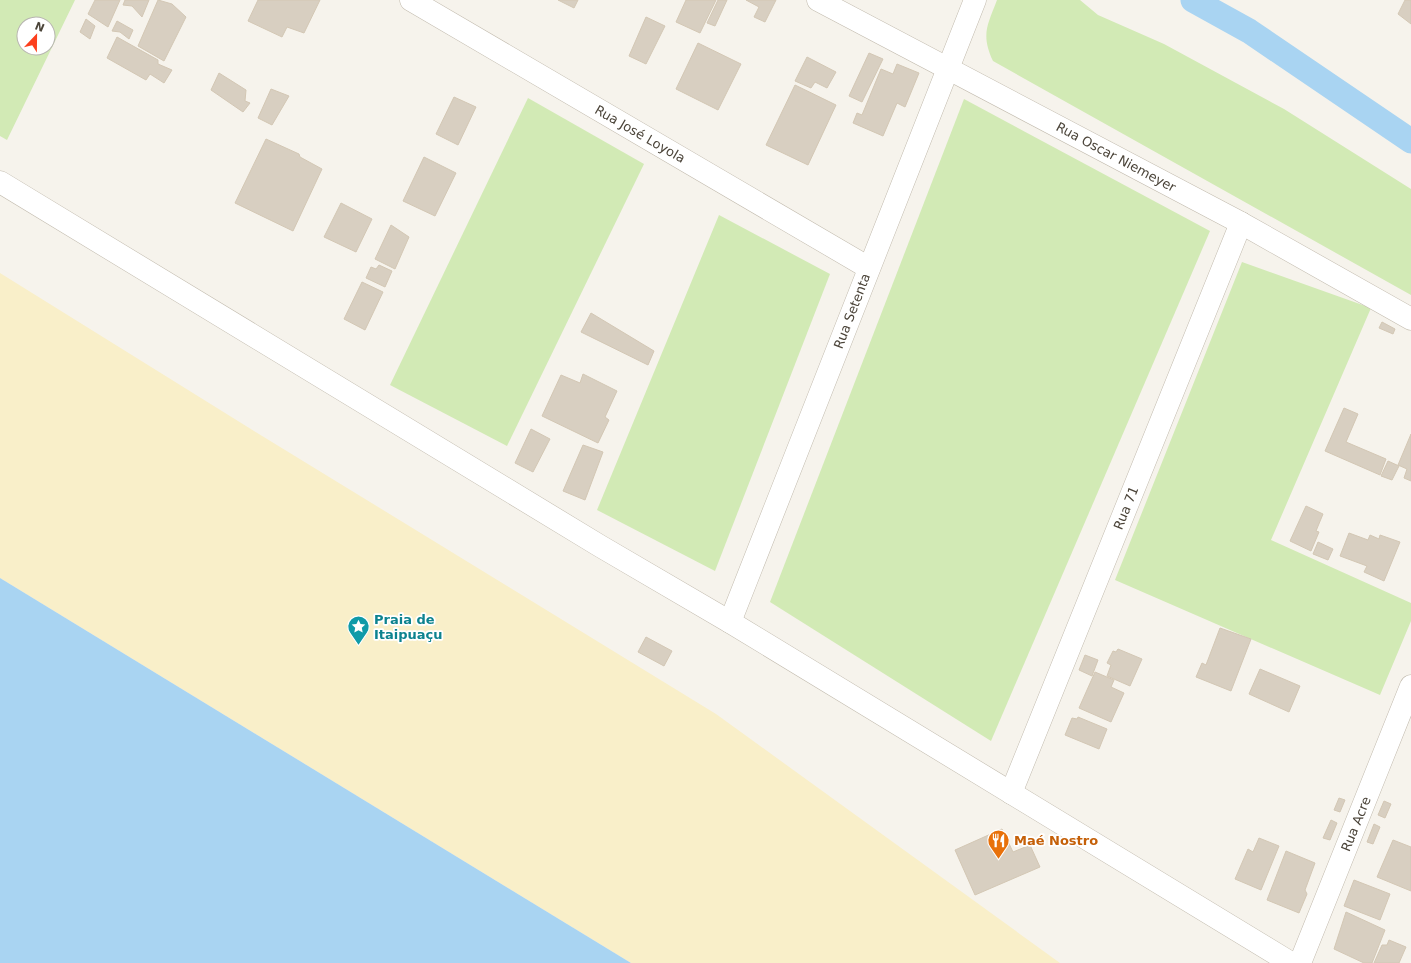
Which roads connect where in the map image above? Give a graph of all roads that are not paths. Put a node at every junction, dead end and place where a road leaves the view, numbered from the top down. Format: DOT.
graph roads {
  1 [pos="411,0"];
  2 [pos="818,0"];
  3 [pos="975,0"];
  4 [pos="949,68"];
  5 [pos="0,182"];
  6 [pos="1241,223"];
  7 [pos="869,268"];
  8 [pos="1411,319"];
  9 [pos="730,622"];
  10 [pos="1411,686"];
  11 [pos="1011,793"];
  12 [pos="1291,963"];
  13 [pos="1300,963"];
  1 -- 7 [label="street, Rua José Loyola"];
  2 -- 4 [label="street, Rua Oscar Niemeyer"];
  3 -- 4 [label="street, Rua Setenta"];
  4 -- 6 [label="street, Rua Oscar Niemeyer"];
  4 -- 7 [label="street, Rua Setenta"];
  5 -- 9 [label="street"];
  6 -- 8 [label="street, Rua Oscar Niemeyer"];
  6 -- 11 [label="street, Rua 71"];
  7 -- 9 [label="street, Rua Setenta"];
  9 -- 11 [label="street"];
  10 -- 13 [label="street, Rua Acre"];
  11 -- 12 [label="street"];
}
